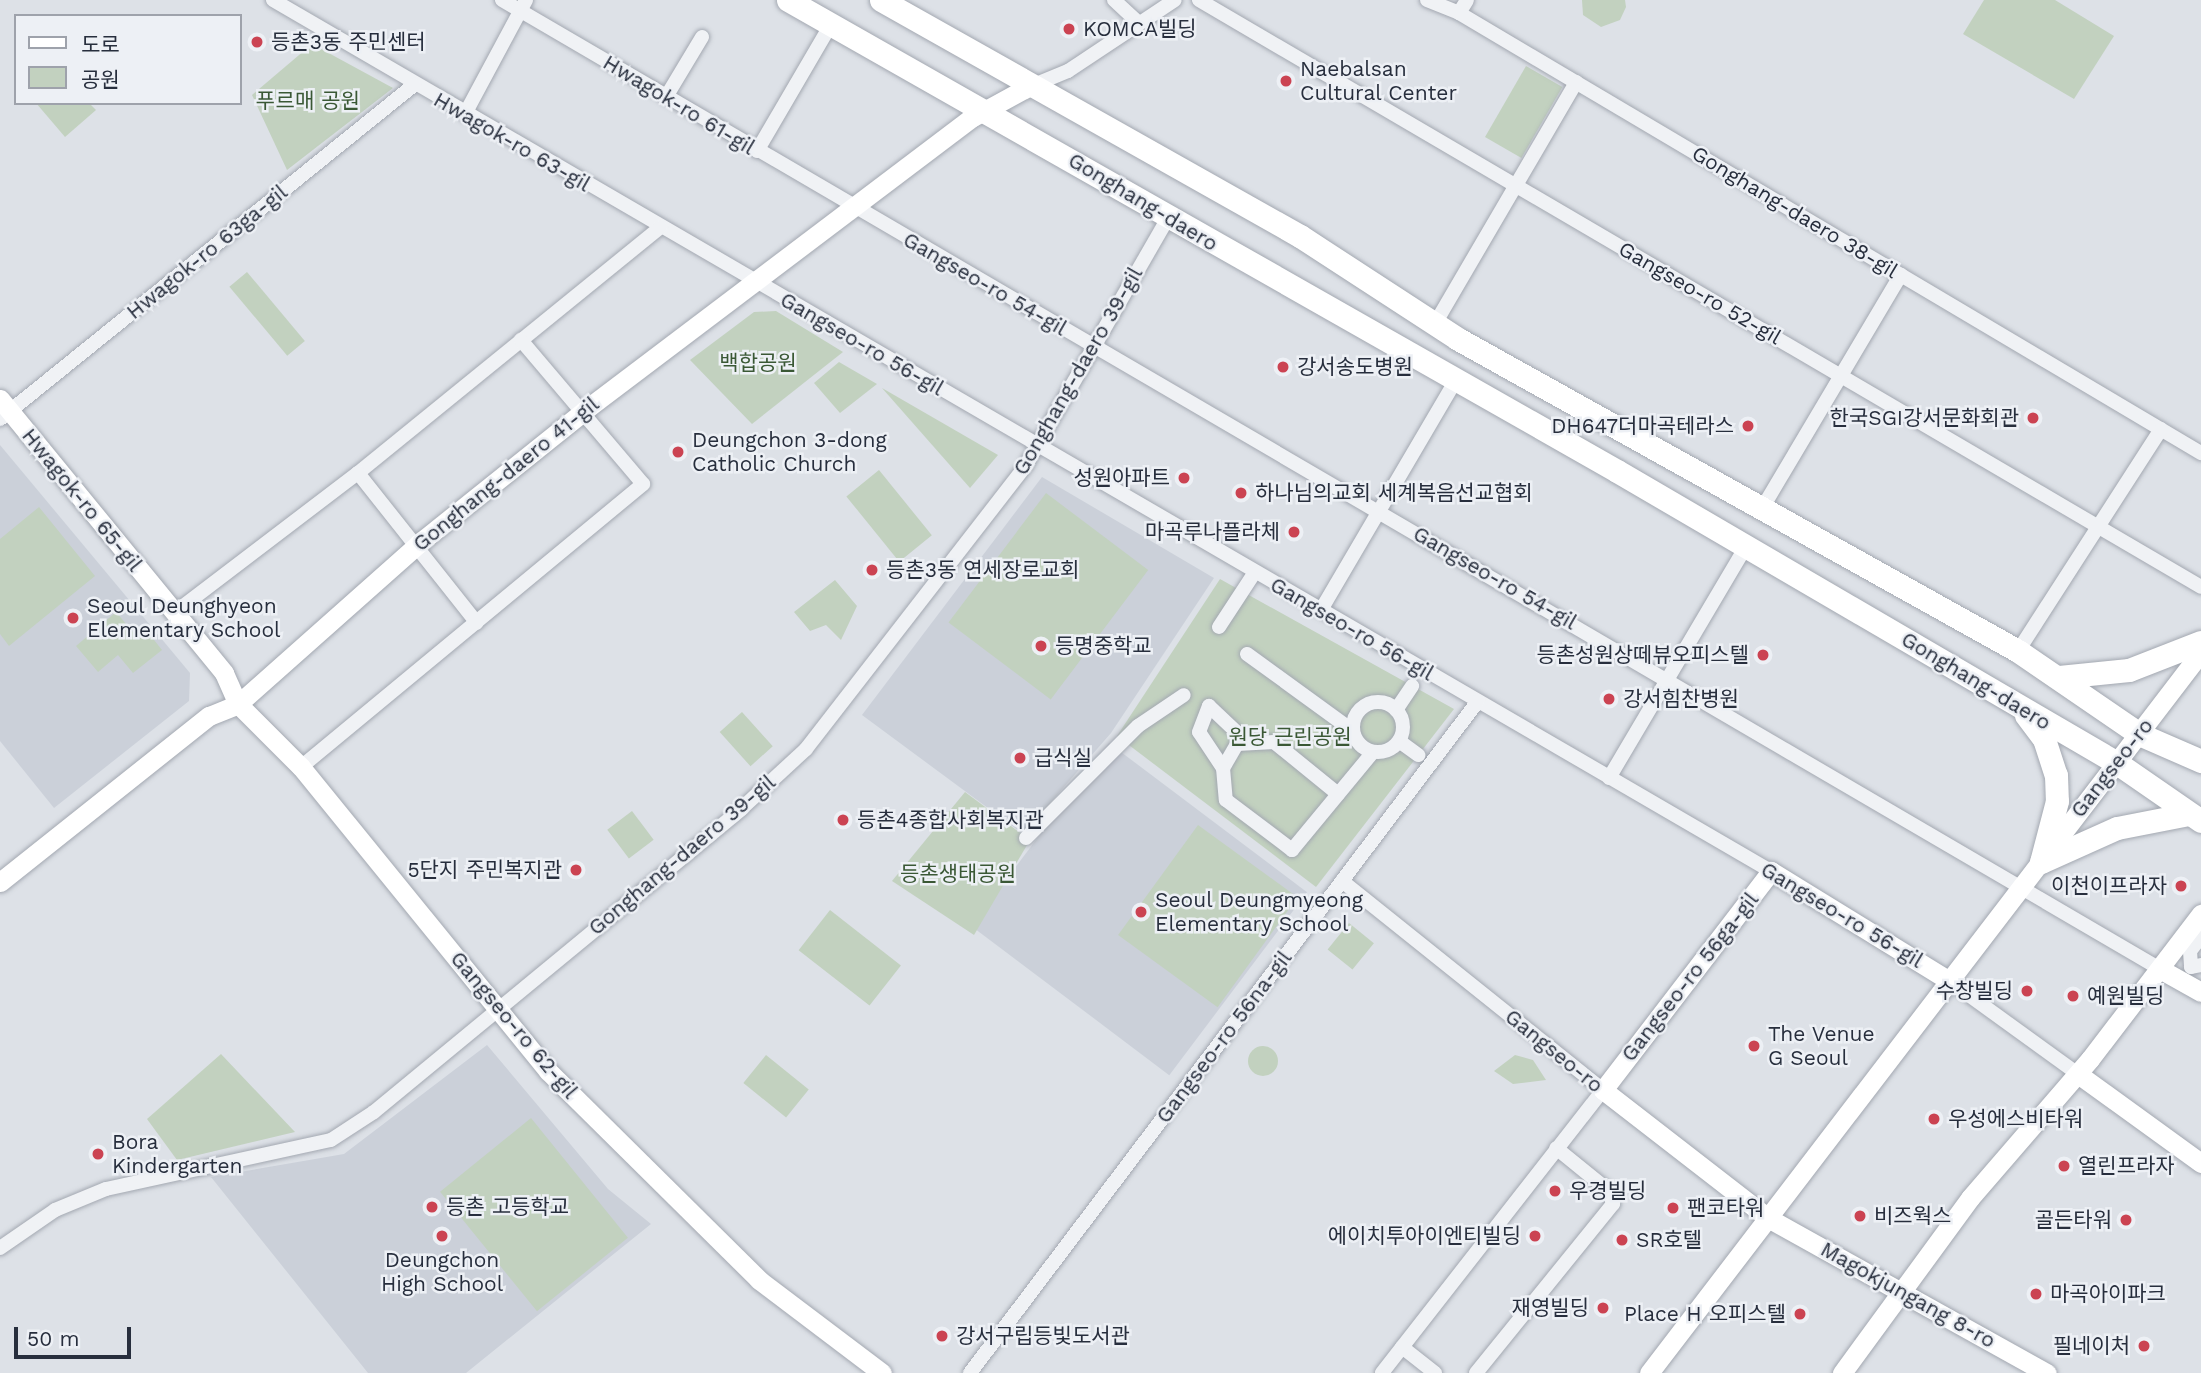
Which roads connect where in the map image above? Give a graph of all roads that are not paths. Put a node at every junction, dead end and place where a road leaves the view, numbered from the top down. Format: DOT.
graph roads {
  1 [pos="273,0"];
  2 [pos="502,0"];
  3 [pos="788,0"];
  4 [pos="881,0"];
  5 [pos="1114,0"];
  6 [pos="1175,0"];
  7 [pos="1199,0"];
  8 [pos="1426,0"];
  9 [pos="524,6"];
  10 [pos="1463,6"];
  11 [pos="1139,23"];
  12 [pos="830,26"];
  13 [pos="702,37"];
  14 [pos="1576,82"];
  15 [pos="414,85"];
  16 [pos="1028,87"];
  17 [pos="666,97"];
  18 [pos="989,109"];
  19 [pos="465,114"];
  20 [pos="757,151"];
  21 [pos="1517,186"];
  22 [pos="857,211"];
  23 [pos="1167,220"];
  24 [pos="661,228"];
  25 [pos="1901,275"];
  26 [pos="753,281"];
  27 [pos="1436,322"];
  28 [pos="521,340"];
  29 [pos="1096,349"];
  30 [pos="1841,376"];
  31 [pos="1456,380"];
  32 [pos="3,410"];
  33 [pos="585,410"];
  34 [pos="2161,429"];
  35 [pos="1037,446"];
  36 [pos="2201,453"];
  37 [pos="358,473"];
  38 [pos="1379,512"];
  39 [pos="1760,512"];
  40 [pos="2096,525"];
  41 [pos="418,544"];
  42 [pos="1746,546"];
  43 [pos="1255,572"];
  44 [pos="2201,587"];
  45 [pos="1321,610"];
  46 [pos="174,613"];
  47 [pos="477,623"];
  48 [pos="1219,627"];
  49 [pos="2201,642"];
  50 [pos="2018,651"];
  51 [pos="2201,652"];
  52 [pos="1247,654"];
  53 [pos="2059,677"];
  54 [pos="1669,679"];
  55 [pos="1412,685"];
  56 [pos="1184,695"];
  57 [pos="1478,701"];
  58 [pos="238,704"];
  59 [pos="2018,705"];
  60 [pos="1396,710"];
  61 [pos="1353,731"];
  62 [pos="2139,734"];
  63 [pos="1246,741"];
  64 [pos="1399,741"];
  65 [pos="1373,752"];
  66 [pos="1419,755"];
  67 [pos="2201,761"];
  68 [pos="2117,762"];
  69 [pos="301,767"];
  70 [pos="1223,768"];
  71 [pos="1609,778"];
  72 [pos="1338,794"];
  73 [pos="2195,817"];
  74 [pos="1026,838"];
  75 [pos="2041,862"];
  76 [pos="1771,871"];
  77 [pos="1342,881"];
  78 [pos="0,882"];
  79 [pos="2023,884"];
  80 [pos="2201,914"];
  81 [pos="2201,937"];
  82 [pos="2201,965"];
  83 [pos="2160,969"];
  84 [pos="1948,981"];
  85 [pos="2201,992"];
  86 [pos="496,1008"];
  87 [pos="2078,1074"];
  88 [pos="1603,1090"];
  89 [pos="1556,1148"];
  90 [pos="2201,1163"];
  91 [pos="1768,1217"];
  92 [pos="0,1248"];
  93 [pos="1902,1293"];
  94 [pos="1402,1347"];
  95 [pos="882,1373"];
  96 [pos="970,1373"];
  97 [pos="1382,1373"];
  98 [pos="1435,1373"];
  99 [pos="1476,1373"];
  100 [pos="1649,1373"];
  101 [pos="1842,1373"];
  102 [pos="2047,1373"];
  1 -- 15 [label="street, Hwagok-ro 63-gil"];
  2 -- 9 [label="street, Hwagok-ro 61-gil"];
  3 -- 12 [label="main road, Gonghang-daero"];
  4 -- 16 [label="main road, Gonghang-daero"];
  5 -- 11 [label="street"];
  6 -- 11 [label="street"];
  7 -- 21 [label="street, Gangseo-ro 52-gil"];
  8 -- 10 [label="street, Gonghang-daero 38-gil"];
  9 -- 17 [label="street, Hwagok-ro 61-gil"];
  9 -- 19 [label="street"];
  10 -- 14 [label="street, Gonghang-daero 38-gil"];
  11 -- 16 [label="street"];
  12 -- 18 [label="main road, Gonghang-daero"];
  12 -- 20 [label="street"];
  13 -- 17 [label="street"];
  14 -- 21 [label="street"];
  14 -- 25 [label="street, Gonghang-daero 38-gil"];
  15 -- 19 [label="street, Hwagok-ro 63-gil"];
  15 -- 32 [label="street, Hwagok-ro 63ga-gil"];
  16 -- 18 [label="street, Gonghang-daero 41-gil"];
  16 -- 27 [label="main road, Gonghang-daero"];
  17 -- 20 [label="street, Hwagok-ro 61-gil"];
  18 -- 22 [label="street, Gonghang-daero 41-gil"];
  18 -- 23 [label="main road, Gonghang-daero"];
  19 -- 24 [label="street, Hwagok-ro 63-gil"];
  20 -- 22 [label="street, Hwagok-ro 61-gil"];
  21 -- 27 [label="street"];
  21 -- 30 [label="street, Gangseo-ro 52-gil"];
  22 -- 26 [label="street, Gonghang-daero 41-gil"];
  22 -- 29 [label="street, Gangseo-ro 54-gil"];
  23 -- 29 [label="street, Gonghang-daero 39-gil"];
  23 -- 31 [label="main road, Gonghang-daero"];
  24 -- 26 [label="street, Hwagok-ro 63-gil"];
  24 -- 28 [label="street"];
  25 -- 30 [label="street"];
  25 -- 34 [label="street, Gonghang-daero 38-gil"];
  26 -- 33 [label="street, Gonghang-daero 41-gil"];
  26 -- 35 [label="street, Gangseo-ro 56-gil"];
  27 -- 39 [label="main road, Gonghang-daero"];
  28 -- 33 [label="street"];
  28 -- 37 [label="street"];
  29 -- 35 [label="street, Gonghang-daero 39-gil"];
  29 -- 38 [label="street, Gangseo-ro 54-gil"];
  30 -- 39 [label="street"];
  30 -- 40 [label="street, Gangseo-ro 52-gil"];
  31 -- 38 [label="street"];
  31 -- 42 [label="main road, Gonghang-daero"];
  32 -- 46 [label="street, Hwagok-ro 65-gil"];
  33 -- 41 [label="street, Gonghang-daero 41-gil"];
  33 -- 47 [label="street"];
  34 -- 36 [label="street, Gonghang-daero 38-gil"];
  34 -- 40 [label="street"];
  35 -- 43 [label="street, Gangseo-ro 56-gil"];
  35 -- 86 [label="street, Gonghang-daero 39-gil"];
  37 -- 41 [label="street"];
  37 -- 46 [label="street"];
  38 -- 45 [label="street"];
  38 -- 54 [label="street, Gangseo-ro 54-gil"];
  39 -- 50 [label="main road, Gonghang-daero"];
  40 -- 44 [label="street, Gangseo-ro 52-gil"];
  40 -- 50 [label="street"];
  41 -- 47 [label="street"];
  41 -- 58 [label="street, Gonghang-daero 41-gil"];
  42 -- 54 [label="street"];
  42 -- 59 [label="main road, Gonghang-daero"];
  43 -- 45 [label="street, Gangseo-ro 56-gil"];
  43 -- 48 [label="street"];
  45 -- 57 [label="street, Gangseo-ro 56-gil"];
  46 -- 58 [label="street, Hwagok-ro 65-gil"];
  47 -- 69 [label="street"];
  49 -- 53 [label="main road"];
  50 -- 53 [label="main road, Gonghang-daero"];
  51 -- 62 [label="street, Gangseo-ro"];
  52 -- 61 [label="street"];
  53 -- 62 [label="main road, Gonghang-daero"];
  54 -- 71 [label="street"];
  54 -- 79 [label="street, Gangseo-ro 54-gil"];
  55 -- 60 [label="street"];
  56 -- 74 [label="street"];
  57 -- 71 [label="street, Gangseo-ro 56-gil"];
  57 -- 77 [label="street, Gangseo-ro 56na-gil"];
  58 -- 69 [label="street, Gangseo-ro 62-gil"];
  58 -- 78 [label="street, Gonghang-daero 41-gil"];
  59 -- 68 [label="main road, Gonghang-daero"];
  59 -- 75 [label="main road"];
  60 -- 61 [label="street"];
  60 -- 64 [label="street"];
  61 -- 65 [label="street"];
  62 -- 67 [label="main road, Gonghang-daero"];
  62 -- 68 [label="street, Gangseo-ro"];
  63 -- 70 [label="street"];
  63 -- 70 [label="street"];
  63 -- 72 [label="street"];
  64 -- 65 [label="street"];
  64 -- 66 [label="street"];
  65 -- 72 [label="street"];
  68 -- 73 [label="main road, Gonghang-daero"];
  68 -- 75 [label="street, Gangseo-ro"];
  69 -- 86 [label="street, Gangseo-ro 62-gil"];
  70 -- 72 [label="street"];
  71 -- 76 [label="street, Gangseo-ro 56-gil"];
  73 -- 75 [label="main road"];
  75 -- 79 [label="street, Gangseo-ro"];
  76 -- 84 [label="street, Gangseo-ro 56-gil"];
  76 -- 88 [label="street, Gangseo-ro 56ga-gil"];
  77 -- 88 [label="street, Gangseo-ro"];
  77 -- 96 [label="street, Gangseo-ro 56na-gil"];
  79 -- 83 [label="street"];
  79 -- 84 [label="street, Gangseo-ro"];
  80 -- 83 [label="street"];
  81 -- 82 [label="street"];
  83 -- 85 [label="street"];
  83 -- 87 [label="street"];
  84 -- 87 [label="street"];
  84 -- 91 [label="street, Gangseo-ro"];
  86 -- 92 [label="street, Gonghang-daero 39-gil"];
  86 -- 95 [label="street, Gangseo-ro 62-gil"];
  87 -- 90 [label="street"];
  87 -- 93 [label="street"];
  88 -- 89 [label="street, Gangseo-ro 56ga-gil"];
  88 -- 91 [label="street, Gangseo-ro"];
  89 -- 94 [label="street, Gangseo-ro 56ga-gil"];
  89 -- 99 [label="street"];
  91 -- 93 [label="street, Magokjungang 8-ro"];
  91 -- 100 [label="street, Gangseo-ro"];
  93 -- 101 [label="street"];
  93 -- 102 [label="street, Magokjungang 8-ro"];
  94 -- 97 [label="street, Gangseo-ro 56ga-gil"];
  94 -- 98 [label="street"];
}
